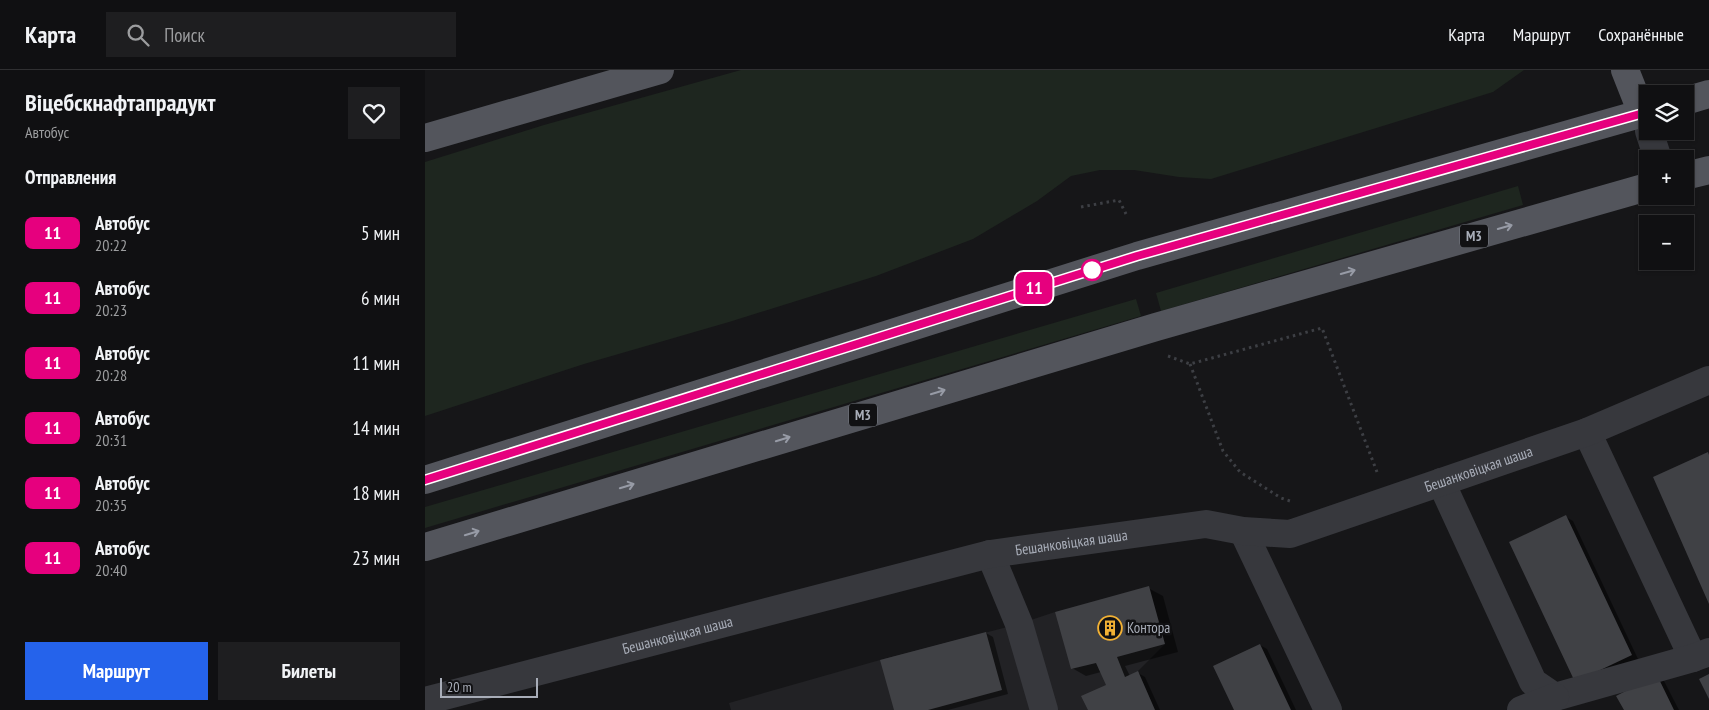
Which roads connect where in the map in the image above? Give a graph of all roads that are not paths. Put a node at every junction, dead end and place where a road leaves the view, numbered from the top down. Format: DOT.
graph roads {
  1 [pos="660,70"];
  2 [pos="1625,70"];
  3 [pos="1709,94"];
  4 [pos="1694,98"];
  5 [pos="1639,104"];
  6 [pos="1639,123"];
  7 [pos="425,138"];
  8 [pos="1709,170"];
  9 [pos="1694,174"];
  10 [pos="1639,189"];
  11 [pos="1709,380"];
  12 [pos="1587,432"];
  13 [pos="425,480"];
  14 [pos="1441,482"];
  15 [pos="1243,530"];
  16 [pos="425,547"];
  17 [pos="990,554"];
  18 [pos="1701,655"];
  19 [pos="1555,697"];
  20 [pos="427,704"];
  21 [pos="1044,710"];
  22 [pos="1328,710"];
  23 [pos="1521,710"];
  1 -- 7 [label="main road"];
  2 -- 5 [label="main road"];
  3 -- 4 [label="main road"];
  6 -- 13 [label="main road"];
  8 -- 9 [label="main road"];
  16 -- 10 [label="main road, М3, one-way"];
  11 -- 12 [label="street, Бешанковіцкая шаша"];
  12 -- 14 [label="street, Бешанковіцкая шаша"];
  12 -- 18 [label="street"];
  14 -- 15 [label="street, Бешанковіцкая шаша"];
  14 -- 19 [label="street"];
  15 -- 17 [label="street, Бешанковіцкая шаша"];
  15 -- 22 [label="street"];
  17 -- 20 [label="street, Бешанковіцкая шаша"];
  17 -- 21 [label="street"];
  18 -- 19 [label="street"];
  19 -- 23 [label="street"];
}
